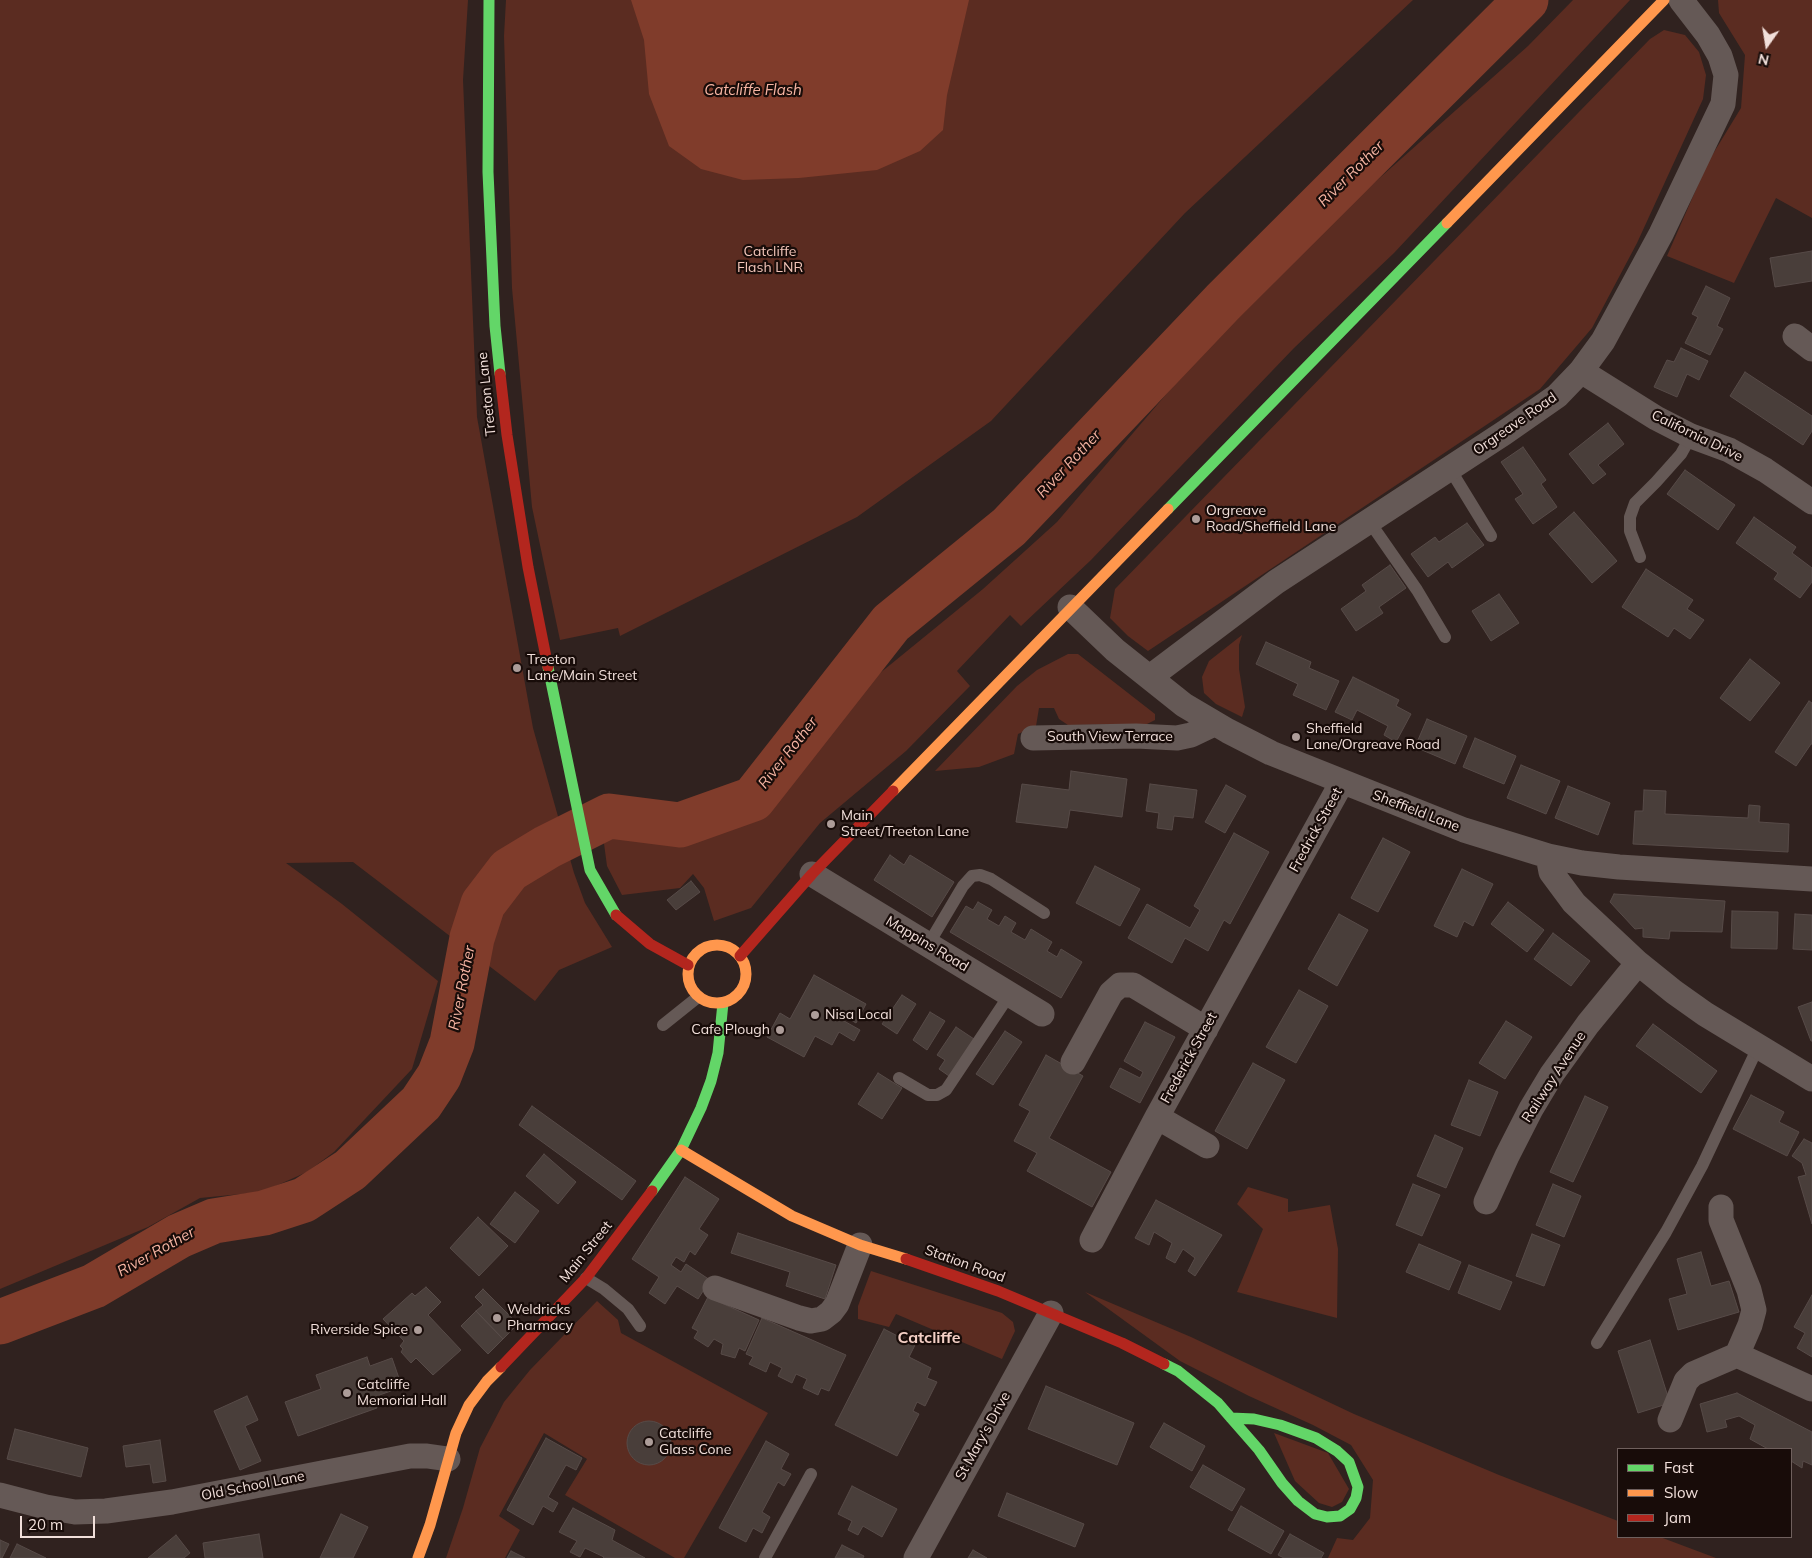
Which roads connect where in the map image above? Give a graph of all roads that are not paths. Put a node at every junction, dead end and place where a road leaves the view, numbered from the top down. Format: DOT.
graph roads {
  1 [pos="489,0"];
  2 [pos="1664,0"];
  3 [pos="1681,0"];
  4 [pos="1581,371"];
  5 [pos="1692,436"];
  6 [pos="1450,469"];
  7 [pos="1812,502"];
  8 [pos="1369,521"];
  9 [pos="1491,536"];
  10 [pos="1640,557"];
  11 [pos="1070,608"];
  12 [pos="1445,637"];
  13 [pos="1150,677"];
  14 [pos="1214,724"];
  15 [pos="1033,738"];
  16 [pos="1342,782"];
  17 [pos="1548,856"];
  18 [pos="812,874"];
  19 [pos="1289,878"];
  20 [pos="1812,879"];
  21 [pos="1044,913"];
  22 [pos="928,945"];
  23 [pos="740,956"];
  24 [pos="1638,963"];
  25 [pos="688,965"];
  26 [pos="1010,994"];
  27 [pos="698,997"];
  28 [pos="723,1003"];
  29 [pos="1042,1014"];
  30 [pos="663,1025"];
  31 [pos="1206,1029"];
  32 [pos="1758,1047"];
  33 [pos="1073,1062"];
  34 [pos="899,1078"];
  35 [pos="1812,1079"];
  36 [pos="1157,1117"];
  37 [pos="1208,1146"];
  38 [pos="681,1150"];
  39 [pos="1486,1202"];
  40 [pos="1721,1207"];
  41 [pos="1092,1240"];
  42 [pos="860,1245"];
  43 [pos="586,1278"];
  44 [pos="715,1288"];
  45 [pos="1050,1313"];
  46 [pos="640,1326"];
  47 [pos="1597,1342"];
  48 [pos="1737,1355"];
  49 [pos="1812,1389"];
  50 [pos="1231,1418"];
  51 [pos="1670,1420"];
  52 [pos="448,1459"];
  53 [pos="811,1474"];
  54 [pos="0,1495"];
  55 [pos="418,1558"];
  56 [pos="765,1558"];
  57 [pos="916,1558"];
  1 -- 25 [label="main road, Treeton Lane"];
  2 -- 11 [label="main road"];
  3 -- 4 [label="street, Orgreave Road"];
  4 -- 5 [label="street, California Drive"];
  4 -- 6 [label="street, Orgreave Road"];
  5 -- 7 [label="street, California Drive"];
  5 -- 10 [label="lane"];
  6 -- 8 [label="street, Orgreave Road"];
  6 -- 9 [label="lane"];
  8 -- 12 [label="lane"];
  8 -- 13 [label="street, Orgreave Road"];
  11 -- 13 [label="street, Sheffield Lane"];
  11 -- 18 [label="main road"];
  13 -- 14 [label="street, Sheffield Lane"];
  14 -- 15 [label="street, South View Terrace"];
  14 -- 16 [label="street, Sheffield Lane"];
  16 -- 17 [label="street, Sheffield Lane"];
  16 -- 19 [label="street, Fredrick Street"];
  17 -- 20 [label="street, Sheffield Lane"];
  17 -- 24 [label="street"];
  18 -- 22 [label="street, Mappins Road"];
  18 -- 23 [label="main road"];
  19 -- 31 [label="street, Frederick Street"];
  21 -- 22 [label="lane"];
  22 -- 26 [label="street, Mappins Road"];
  23 -- 25 [label="main road"];
  23 -- 28 [label="main road"];
  24 -- 32 [label="street"];
  24 -- 39 [label="street, Railway Avenue"];
  25 -- 27 [label="main road"];
  26 -- 29 [label="street, Mappins Road"];
  26 -- 34 [label="lane"];
  27 -- 28 [label="main road"];
  27 -- 30 [label="lane"];
  28 -- 38 [label="main road, Main Street"];
  31 -- 33 [label="street"];
  31 -- 36 [label="street, Frederick Street"];
  32 -- 35 [label="street"];
  32 -- 47 [label="lane"];
  36 -- 37 [label="street"];
  36 -- 41 [label="street, Frederick Street"];
  38 -- 42 [label="main road, Station Road"];
  38 -- 43 [label="main road, Main Street"];
  40 -- 48 [label="street"];
  42 -- 44 [label="street"];
  42 -- 45 [label="main road, Station Road"];
  43 -- 46 [label="lane"];
  43 -- 52 [label="main road, Main Street"];
  45 -- 50 [label="main road, Station Road"];
  45 -- 57 [label="street, St Mary's Drive"];
  48 -- 49 [label="street"];
  48 -- 51 [label="street"];
  50 -- 50 [label="main road, Station Road"];
  52 -- 54 [label="street, Old School Lane"];
  52 -- 55 [label="main road, Main Street"];
  53 -- 56 [label="lane"];
}
